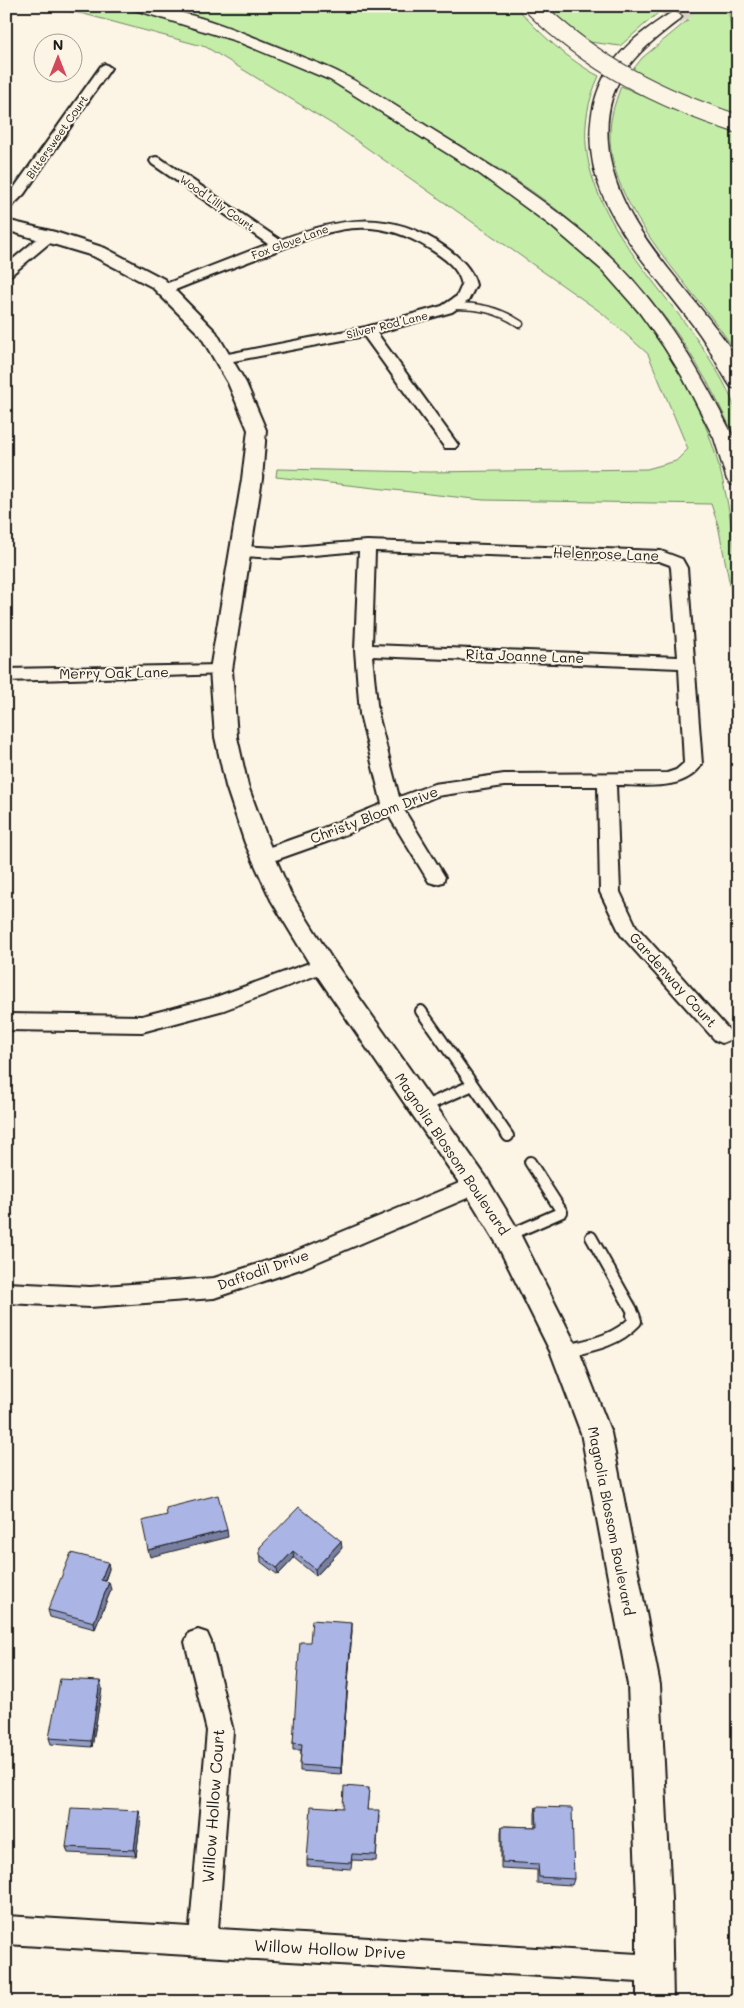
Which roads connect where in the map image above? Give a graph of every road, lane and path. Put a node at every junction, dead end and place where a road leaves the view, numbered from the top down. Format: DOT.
graph roads {
  1 [pos="137,6"];
  2 [pos="532,6"];
  3 [pos="674,17"];
  4 [pos="105,68"];
  5 [pos="738,124"];
  6 [pos="156,161"];
  7 [pos="6,204"];
  8 [pos="6,225"];
  9 [pos="49,236"];
  10 [pos="278,245"];
  11 [pos="6,272"];
  12 [pos="164,289"];
  13 [pos="452,306"];
  14 [pos="520,324"];
  15 [pos="368,331"];
  16 [pos="222,359"];
  17 [pos="738,383"];
  18 [pos="450,445"];
  19 [pos="738,480"];
  20 [pos="367,546"];
  21 [pos="240,551"];
  22 [pos="363,650"];
  23 [pos="687,663"];
  24 [pos="221,670"];
  25 [pos="6,675"];
  26 [pos="607,779"];
  27 [pos="392,806"];
  28 [pos="262,857"];
  29 [pos="436,877"];
  30 [pos="323,966"];
  31 [pos="421,1011"];
  32 [pos="6,1022"];
  33 [pos="722,1035"];
  34 [pos="473,1085"];
  35 [pos="422,1108"];
  36 [pos="508,1136"];
  37 [pos="530,1162"];
  38 [pos="476,1185"];
  39 [pos="507,1236"];
  40 [pos="591,1237"];
  41 [pos="6,1293"];
  42 [pos="565,1351"];
  43 [pos="198,1642"];
  44 [pos="6,1930"];
  45 [pos="203,1942"];
  46 [pos="655,1969"];
  47 [pos="655,2002"];
  1 -- 19 [label="highway"];
  2 -- 5 [label="highway, bridge"];
  3 -- 17 [label="highway"];
  4 -- 7 [label="street, Bittersweet Court"];
  6 -- 10 [label="street, Wood Lilly Court"];
  8 -- 9 [label="street, Magnolia Blossom Boulevard"];
  9 -- 11 [label="street"];
  9 -- 12 [label="street, Magnolia Blossom Boulevard"];
  10 -- 12 [label="street, Fox Glove Lane"];
  10 -- 13 [label="street, Fox Glove Lane"];
  12 -- 16 [label="street, Magnolia Blossom Boulevard"];
  13 -- 14 [label="lane"];
  13 -- 15 [label="street, Silver Rod Lane"];
  15 -- 16 [label="street, Silver Rod Lane"];
  15 -- 18 [label="street"];
  16 -- 21 [label="street, Magnolia Blossom Boulevard"];
  20 -- 21 [label="street, Helenrose Lane"];
  20 -- 22 [label="street"];
  20 -- 23 [label="street, Helenrose Lane"];
  21 -- 24 [label="street, Magnolia Blossom Boulevard"];
  22 -- 23 [label="street, Rita Joanne Lane"];
  22 -- 27 [label="street"];
  23 -- 26 [label="street, Helenrose Lane"];
  24 -- 25 [label="street, Merry Oak Lane"];
  24 -- 28 [label="street, Magnolia Blossom Boulevard"];
  26 -- 27 [label="street, Christy Bloom Drive"];
  26 -- 33 [label="street, Gardenway Court"];
  27 -- 28 [label="street, Christy Bloom Drive"];
  27 -- 29 [label="street"];
  28 -- 30 [label="street, Magnolia Blossom Boulevard"];
  30 -- 32 [label="street"];
  30 -- 35 [label="street, Magnolia Blossom Boulevard"];
  31 -- 34 [label="lane"];
  34 -- 35 [label="lane"];
  34 -- 36 [label="lane"];
  35 -- 38 [label="street, Magnolia Blossom Boulevard"];
  37 -- 39 [label="lane"];
  38 -- 39 [label="street, Magnolia Blossom Boulevard"];
  38 -- 41 [label="street, Daffodil Drive"];
  39 -- 42 [label="street, Magnolia Blossom Boulevard"];
  40 -- 42 [label="lane"];
  42 -- 46 [label="street, Magnolia Blossom Boulevard"];
  43 -- 45 [label="street, Willow Hollow Court"];
  44 -- 45 [label="street, Willow Hollow Drive"];
  45 -- 46 [label="street, Willow Hollow Drive"];
  46 -- 47 [label="street, Magnolia Blossom Boulevard"];
}
